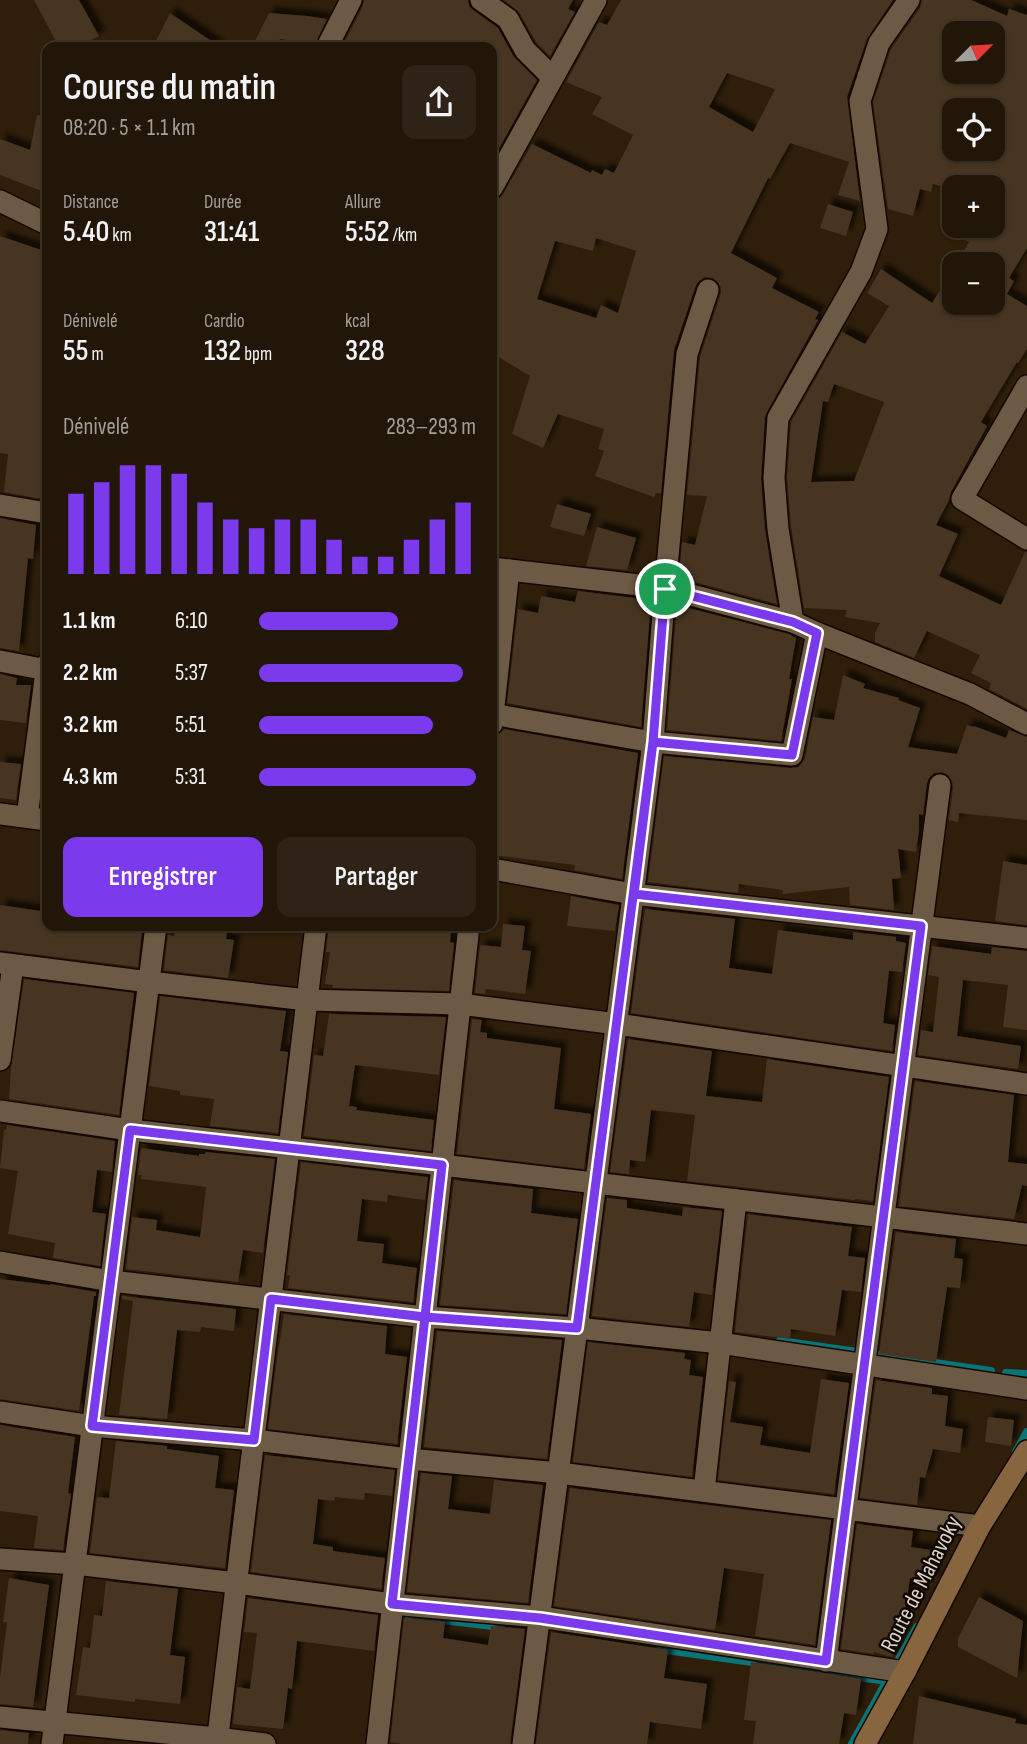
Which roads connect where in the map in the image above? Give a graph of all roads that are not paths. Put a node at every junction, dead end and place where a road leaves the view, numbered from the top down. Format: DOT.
graph roads {
  1 [pos="351,0"];
  2 [pos="481,0"];
  3 [pos="596,0"];
  4 [pos="909,0"];
  5 [pos="330,42"];
  6 [pos="552,77"];
  7 [pos="497,179"];
  8 [pos="0,201"];
  9 [pos="42,222"];
  10 [pos="708,290"];
  11 [pos="1027,386"];
  12 [pos="0,505"];
  13 [pos="42,512"];
  14 [pos="1027,539"];
  15 [pos="500,569"];
  16 [pos="665,589"];
  17 [pos="793,622"];
  18 [pos="497,625"];
  19 [pos="817,633"];
  20 [pos="0,661"];
  21 [pos="42,667"];
  22 [pos="497,719"];
  23 [pos="1027,724"];
  24 [pos="653,742"];
  25 [pos="42,743"];
  26 [pos="940,785"];
  27 [pos="0,814"];
  28 [pos="37,818"];
  29 [pos="497,870"];
  30 [pos="634,894"];
  31 [pos="921,926"];
  32 [pos="155,931"];
  33 [pos="315,931"];
  34 [pos="468,931"];
  35 [pos="1027,938"];
  36 [pos="6,964"];
  37 [pos="149,982"];
  38 [pos="307,1000"];
  39 [pos="460,1004"];
  40 [pos="617,1024"];
  41 [pos="0,1060"];
  42 [pos="903,1066"];
  43 [pos="1027,1084"];
  44 [pos="0,1111"];
  45 [pos="130,1130"];
  46 [pos="289,1149"];
  47 [pos="442,1165"];
  48 [pos="596,1184"];
  49 [pos="736,1200"];
  50 [pos="884,1217"];
  51 [pos="1027,1234"];
  52 [pos="0,1262"];
  53 [pos="111,1281"];
  54 [pos="271,1299"];
  55 [pos="425,1317"];
  56 [pos="577,1328"];
  57 [pos="720,1343"];
  58 [pos="864,1365"];
  59 [pos="1027,1388"];
  60 [pos="0,1412"];
  61 [pos="92,1426"];
  62 [pos="254,1440"];
  63 [pos="1027,1451"];
  64 [pos="409,1459"];
  65 [pos="559,1473"];
  66 [pos="704,1491"];
  67 [pos="846,1509"];
  68 [pos="980,1526"];
  69 [pos="0,1559"];
  70 [pos="75,1564"];
  71 [pos="236,1583"];
  72 [pos="392,1604"];
  73 [pos="540,1618"];
  74 [pos="826,1661"];
  75 [pos="905,1672"];
  76 [pos="0,1717"];
  77 [pos="53,1734"];
  78 [pos="217,1741"];
  79 [pos="265,1744"];
  80 [pos="377,1744"];
  81 [pos="523,1744"];
  82 [pos="865,1744"];
  1 -- 5 [label="street"];
  2 -- 6 [label="street"];
  3 -- 6 [label="street"];
  4 -- 17 [label="street"];
  6 -- 7 [label="street"];
  8 -- 9 [label="street"];
  10 -- 16 [label="street"];
  11 -- 14 [label="street"];
  12 -- 13 [label="street"];
  15 -- 16 [label="street"];
  15 -- 18 [label="street"];
  16 -- 17 [label="street"];
  16 -- 24 [label="street"];
  17 -- 19 [label="street"];
  19 -- 23 [label="street"];
  19 -- 24 [label="street"];
  20 -- 21 [label="street"];
  22 -- 24 [label="street"];
  24 -- 30 [label="street"];
  25 -- 28 [label="street"];
  26 -- 31 [label="street"];
  27 -- 28 [label="street"];
  29 -- 30 [label="street"];
  30 -- 31 [label="street"];
  30 -- 40 [label="street"];
  31 -- 35 [label="street"];
  31 -- 42 [label="street"];
  32 -- 37 [label="street"];
  33 -- 38 [label="street"];
  34 -- 39 [label="street"];
  36 -- 37 [label="street"];
  36 -- 41 [label="street"];
  37 -- 38 [label="street"];
  37 -- 45 [label="street"];
  38 -- 39 [label="street"];
  38 -- 46 [label="street"];
  39 -- 40 [label="street"];
  39 -- 47 [label="street"];
  40 -- 42 [label="street"];
  40 -- 48 [label="street"];
  42 -- 43 [label="street"];
  42 -- 50 [label="street"];
  44 -- 45 [label="street"];
  45 -- 46 [label="street"];
  45 -- 53 [label="street"];
  46 -- 47 [label="street"];
  46 -- 54 [label="street"];
  47 -- 48 [label="street"];
  47 -- 55 [label="street"];
  48 -- 49 [label="street"];
  48 -- 56 [label="street"];
  49 -- 50 [label="street"];
  49 -- 57 [label="street"];
  50 -- 51 [label="street"];
  50 -- 58 [label="street"];
  52 -- 53 [label="street"];
  53 -- 54 [label="street"];
  53 -- 61 [label="street"];
  54 -- 55 [label="street"];
  54 -- 62 [label="street"];
  55 -- 56 [label="street"];
  55 -- 64 [label="street"];
  56 -- 57 [label="street"];
  56 -- 65 [label="street"];
  57 -- 58 [label="street"];
  57 -- 66 [label="street"];
  58 -- 59 [label="street"];
  58 -- 67 [label="street"];
  60 -- 61 [label="street"];
  61 -- 62 [label="street"];
  61 -- 70 [label="street"];
  62 -- 64 [label="street"];
  62 -- 71 [label="street"];
  63 -- 68 [label="street, Route de Mahavoky"];
  64 -- 65 [label="street"];
  64 -- 72 [label="street"];
  65 -- 66 [label="street"];
  65 -- 73 [label="street"];
  66 -- 67 [label="street"];
  67 -- 68 [label="street"];
  67 -- 74 [label="street"];
  68 -- 75 [label="street, Route de Mahavoky"];
  69 -- 70 [label="street"];
  70 -- 71 [label="street"];
  70 -- 77 [label="street"];
  71 -- 72 [label="street"];
  71 -- 78 [label="street"];
  72 -- 73 [label="street"];
  72 -- 80 [label="street"];
  73 -- 74 [label="street"];
  73 -- 81 [label="street"];
  74 -- 75 [label="street"];
  75 -- 82 [label="street, Route de Mahavoky"];
  76 -- 77 [label="street"];
  77 -- 78 [label="street"];
  78 -- 79 [label="street"];
}
